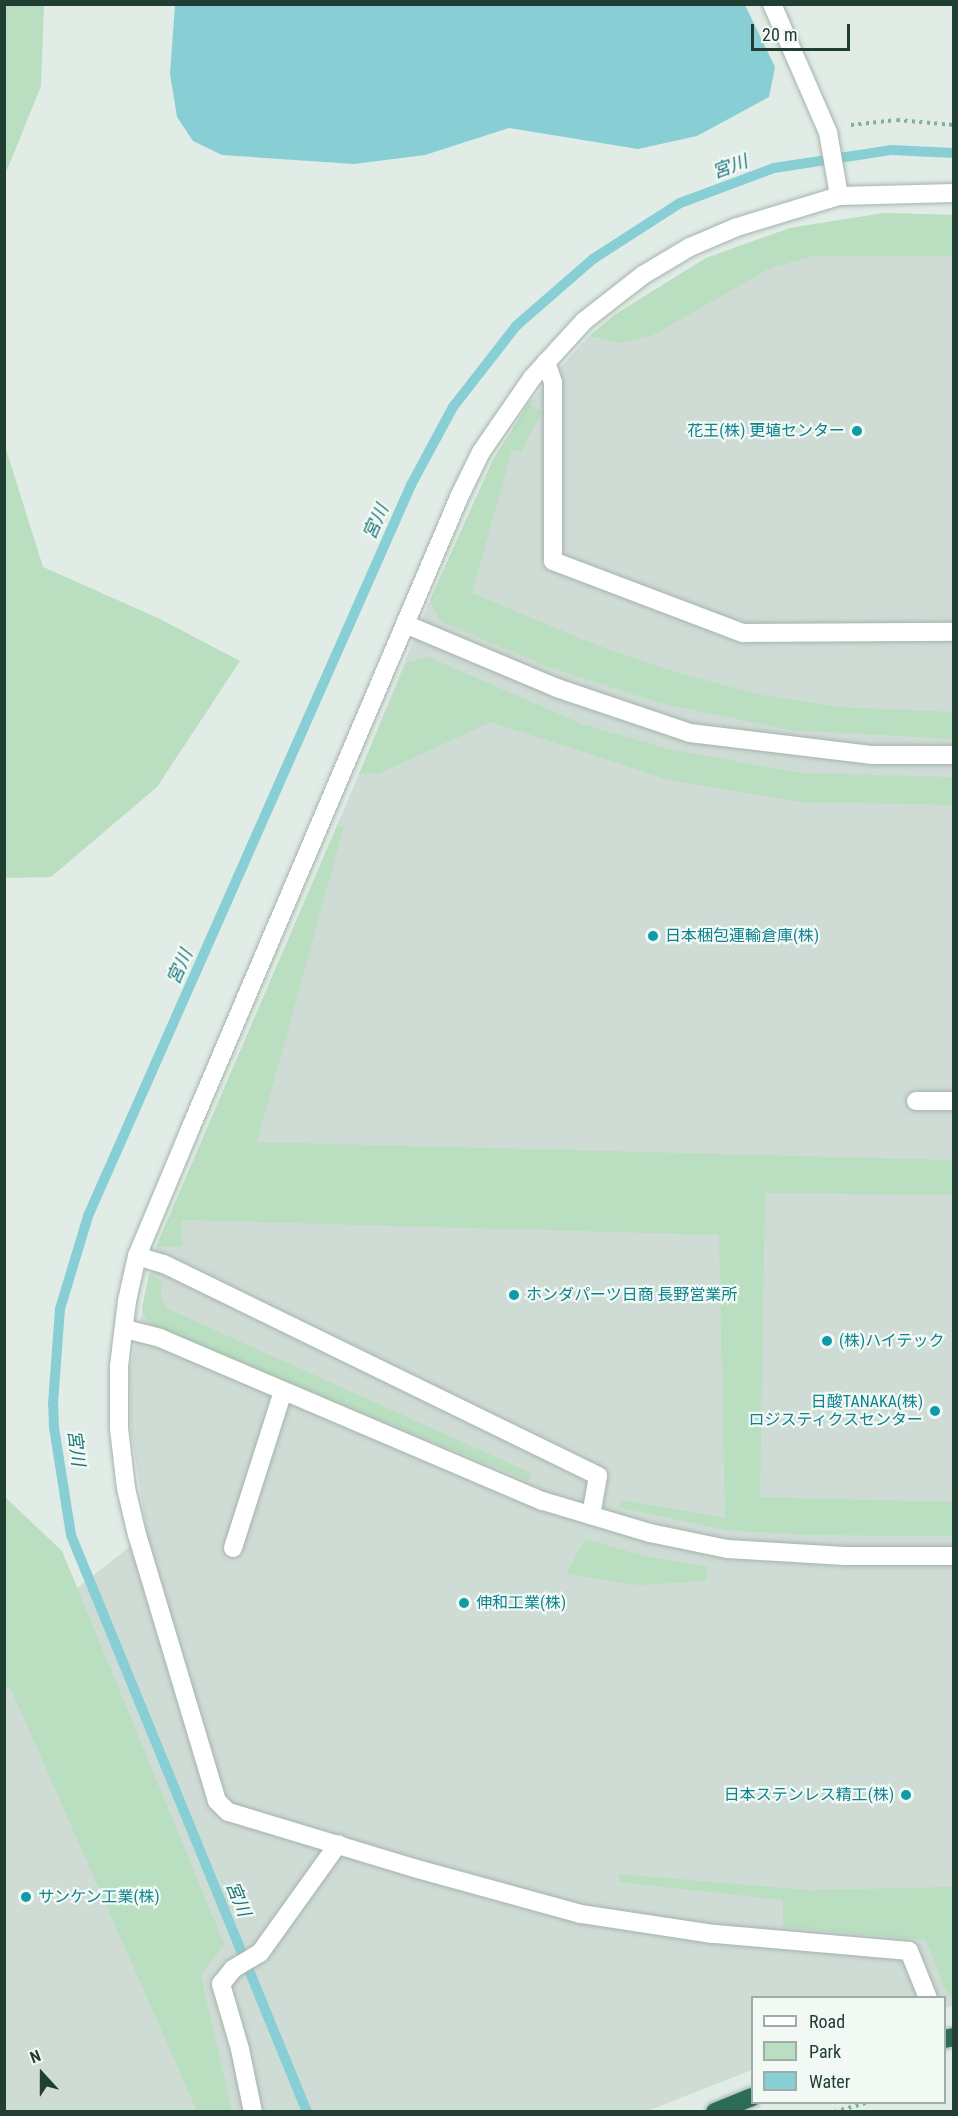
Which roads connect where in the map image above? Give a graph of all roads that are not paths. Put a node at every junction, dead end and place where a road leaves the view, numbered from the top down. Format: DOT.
graph roads {
  1 [pos="772,4"];
  2 [pos="954,193"];
  3 [pos="839,196"];
  4 [pos="546,362"];
  5 [pos="405,624"];
  6 [pos="954,632"];
  7 [pos="954,755"];
  8 [pos="916,1101"];
  9 [pos="954,1101"];
  10 [pos="137,1256"];
  11 [pos="124,1329"];
  12 [pos="283,1391"];
  13 [pos="591,1515"];
  14 [pos="233,1548"];
  15 [pos="954,1556"];
  16 [pos="338,1844"];
  17 [pos="927,1996"];
  18 [pos="751,2098"];
  19 [pos="253,2112"];
  20 [pos="715,2112"];
  1 -- 3 [label="street"];
  2 -- 3 [label="street"];
  3 -- 4 [label="street"];
  4 -- 5 [label="street"];
  4 -- 6 [label="street"];
  5 -- 7 [label="street"];
  5 -- 10 [label="street"];
  8 -- 9 [label="street"];
  10 -- 11 [label="street"];
  10 -- 13 [label="street"];
  11 -- 12 [label="street"];
  11 -- 16 [label="street"];
  12 -- 13 [label="street"];
  12 -- 14 [label="street"];
  13 -- 15 [label="street"];
  16 -- 17 [label="street"];
  16 -- 19 [label="street"];
  18 -- 20 [label="highway"];
}
